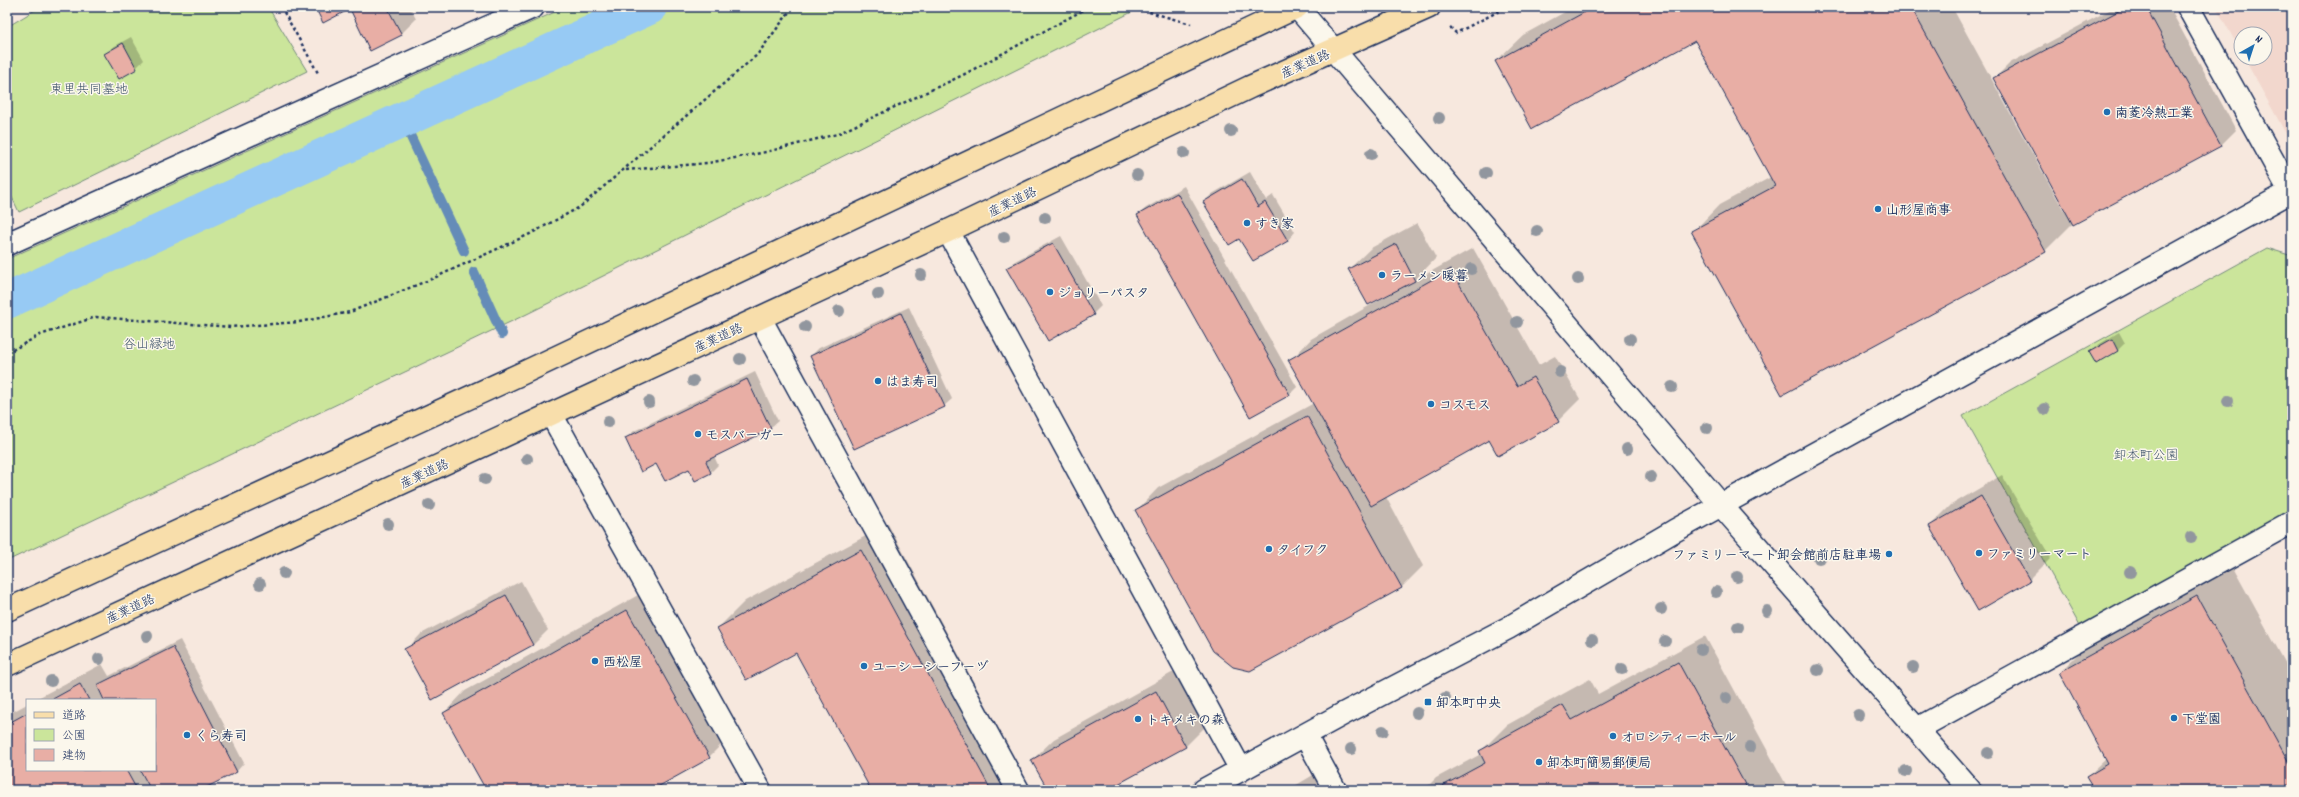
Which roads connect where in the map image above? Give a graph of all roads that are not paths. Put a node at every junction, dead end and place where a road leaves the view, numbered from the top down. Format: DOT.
graph roads {
  1 [pos="533,7"];
  2 [pos="1297,7"];
  3 [pos="1429,7"];
  4 [pos="2188,7"];
  5 [pos="1334,50"];
  6 [pos="2291,193"];
  7 [pos="948,231"];
  8 [pos="7,244"];
  9 [pos="760,318"];
  10 [pos="551,414"];
  11 [pos="1721,505"];
  12 [pos="2292,522"];
  13 [pos="7,610"];
  14 [pos="7,665"];
  15 [pos="1917,728"];
  16 [pos="1305,735"];
  17 [pos="1240,770"];
  18 [pos="760,790"];
  19 [pos="1018,790"];
  20 [pos="1204,790"];
  21 [pos="1335,790"];
  22 [pos="1970,790"];
  1 -- 8 [label="street"];
  2 -- 5 [label="street"];
  2 -- 13 [label="main road"];
  3 -- 5 [label="main road, 産業道路"];
  4 -- 6 [label="street"];
  5 -- 7 [label="main road, 産業道路"];
  5 -- 11 [label="street"];
  6 -- 11 [label="street"];
  7 -- 9 [label="main road, 産業道路"];
  7 -- 17 [label="street"];
  9 -- 10 [label="main road, 産業道路"];
  9 -- 19 [label="street"];
  10 -- 14 [label="main road, 産業道路"];
  10 -- 18 [label="street"];
  11 -- 15 [label="street"];
  11 -- 16 [label="street"];
  12 -- 15 [label="street"];
  15 -- 22 [label="street"];
  16 -- 17 [label="street"];
  16 -- 21 [label="street"];
  17 -- 20 [label="street"];
}
